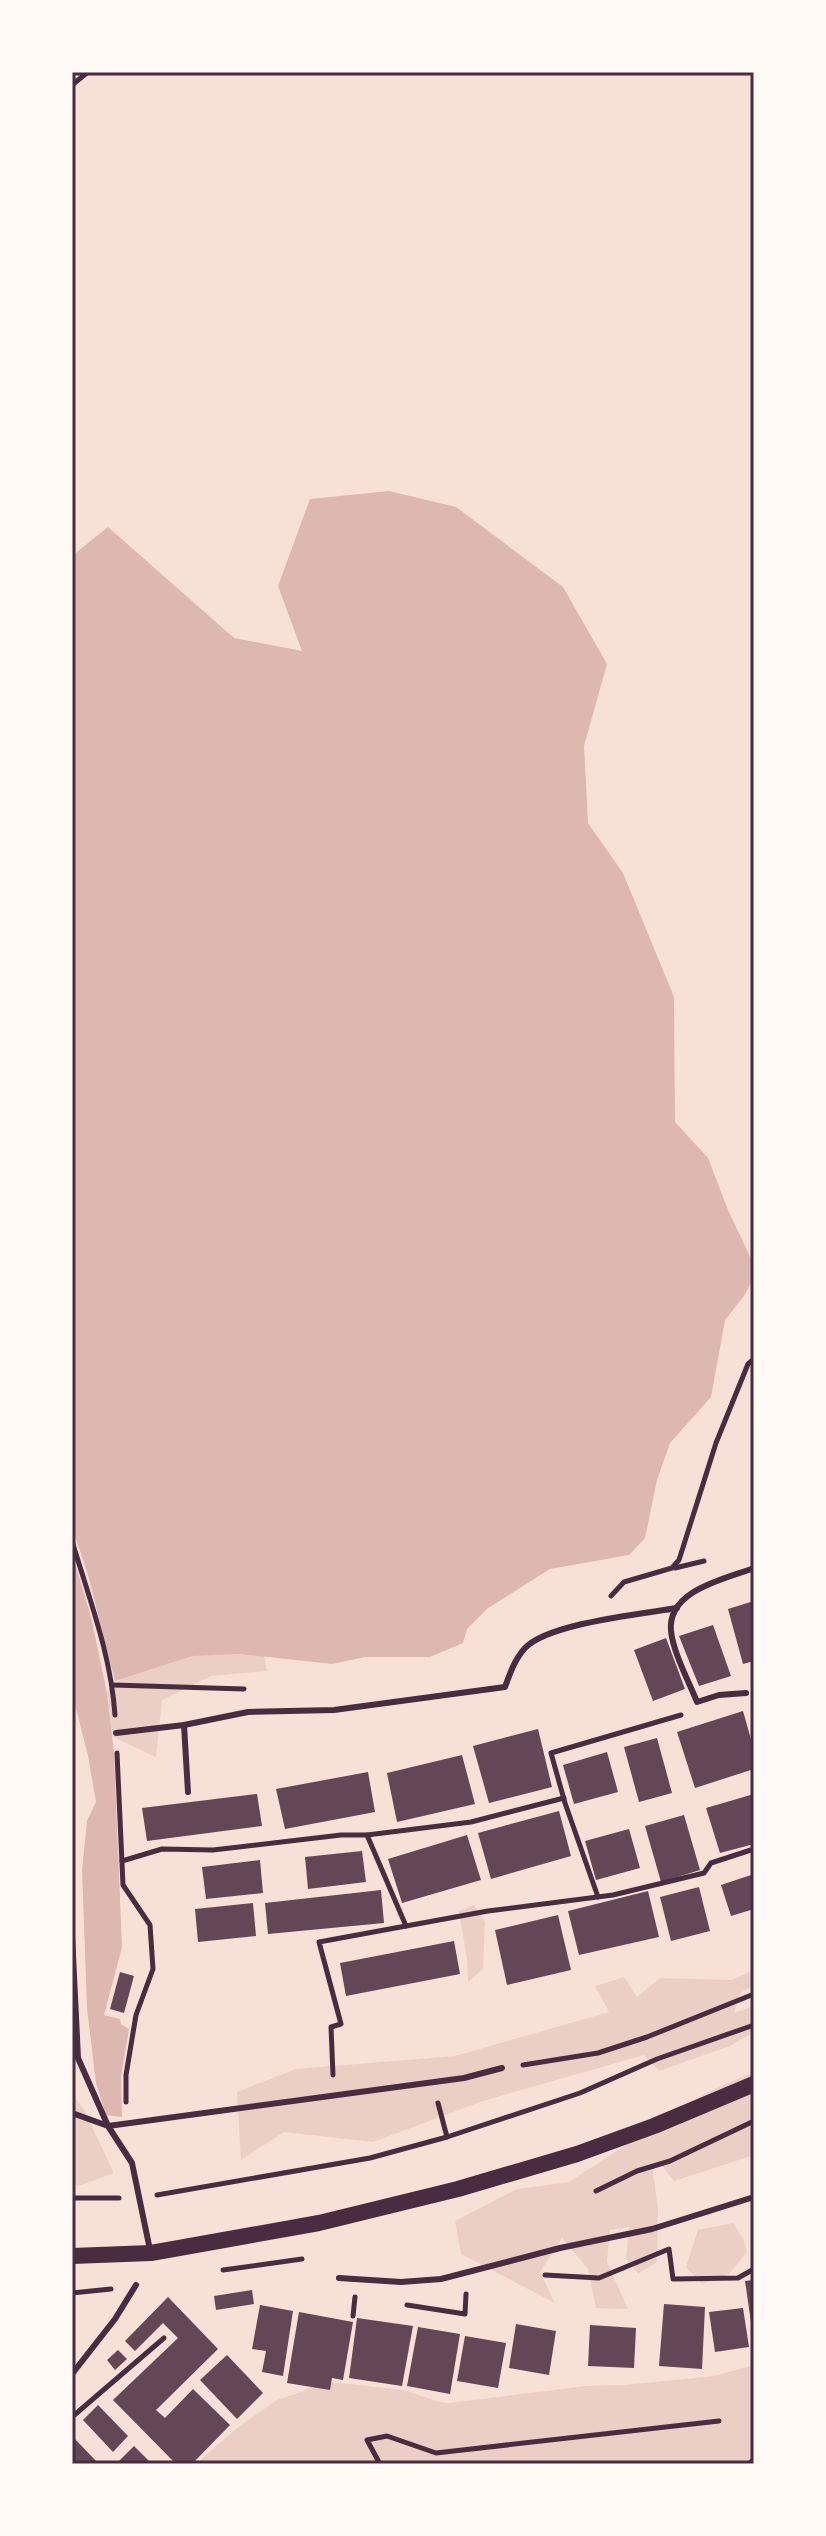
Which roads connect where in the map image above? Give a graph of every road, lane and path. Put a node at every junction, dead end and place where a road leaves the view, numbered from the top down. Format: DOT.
graph roads {
  1 [pos="88,72"];
  2 [pos="72,85"];
  3 [pos="754,1359"];
  4 [pos="72,1541"];
  5 [pos="754,1568"];
  6 [pos="609,1598"];
  7 [pos="677,1608"];
  8 [pos="113,1685"];
  9 [pos="245,1689"];
  10 [pos="746,1693"];
  11 [pos="697,1702"];
  12 [pos="184,1725"];
  13 [pos="116,1733"];
  14 [pos="188,1792"];
  15 [pos="564,1798"];
  16 [pos="367,1835"];
  17 [pos="754,1849"];
  18 [pos="122,1861"];
  19 [pos="598,1897"];
  20 [pos="406,1926"];
  21 [pos="72,1935"];
  22 [pos="754,1994"];
  23 [pos="754,2025"];
  24 [pos="500,2068"];
  25 [pos="754,2084"];
  26 [pos="334,2095"];
  27 [pos="437,2098"];
  28 [pos="72,2113"];
  29 [pos="754,2121"];
  30 [pos="125,2123"];
  31 [pos="108,2126"];
  32 [pos="447,2137"];
  33 [pos="596,2191"];
  34 [pos="149,2197"];
  35 [pos="754,2197"];
  36 [pos="72,2198"];
  37 [pos="125,2198"];
  38 [pos="151,2253"];
  39 [pos="72,2256"];
  40 [pos="754,2269"];
  41 [pos="543,2275"];
  42 [pos="339,2278"];
  43 [pos="467,2284"];
  44 [pos="136,2285"];
  45 [pos="404,2305"];
  46 [pos="164,2338"];
  47 [pos="72,2374"];
  48 [pos="72,2417"];
  49 [pos="719,2421"];
  50 [pos="754,2459"];
  51 [pos="380,2464"];
  52 [pos="749,2464"];
  1 -- 2 [label="path"];
  3 -- 6 [label="path"];
  4 -- 8 [label="path"];
  5 -- 7 [label="lane"];
  7 -- 11 [label="lane"];
  7 -- 12 [label="lane"];
  8 -- 9 [label="path"];
  8 -- 13 [label="path"];
  10 -- 11 [label="lane"];
  11 -- 15 [label="path"];
  12 -- 13 [label="lane"];
  12 -- 14 [label="lane"];
  13 -- 18 [label="path"];
  15 -- 16 [label="path"];
  15 -- 19 [label="path"];
  16 -- 18 [label="path"];
  16 -- 20 [label="path"];
  17 -- 19 [label="path"];
  18 -- 30 [label="path"];
  19 -- 20 [label="path"];
  20 -- 26 [label="path"];
  21 -- 31 [label="lane"];
  22 -- 24 [label="path"];
  23 -- 32 [label="path"];
  24 -- 26 [label="lane"];
  25 -- 38 [label="main road"];
  26 -- 30 [label="lane"];
  27 -- 32 [label="path"];
  28 -- 31 [label="lane"];
  29 -- 33 [label="path"];
  30 -- 31 [label="lane"];
  31 -- 38 [label="lane"];
  32 -- 34 [label="path"];
  35 -- 42 [label="lane"];
  36 -- 37 [label="path"];
  38 -- 39 [label="main road"];
  40 -- 41 [label="path"];
  43 -- 45 [label="path"];
  44 -- 47 [label="lane"];
  46 -- 48 [label="path"];
  49 -- 51 [label="path"];
  50 -- 52 [label="path"];
}
